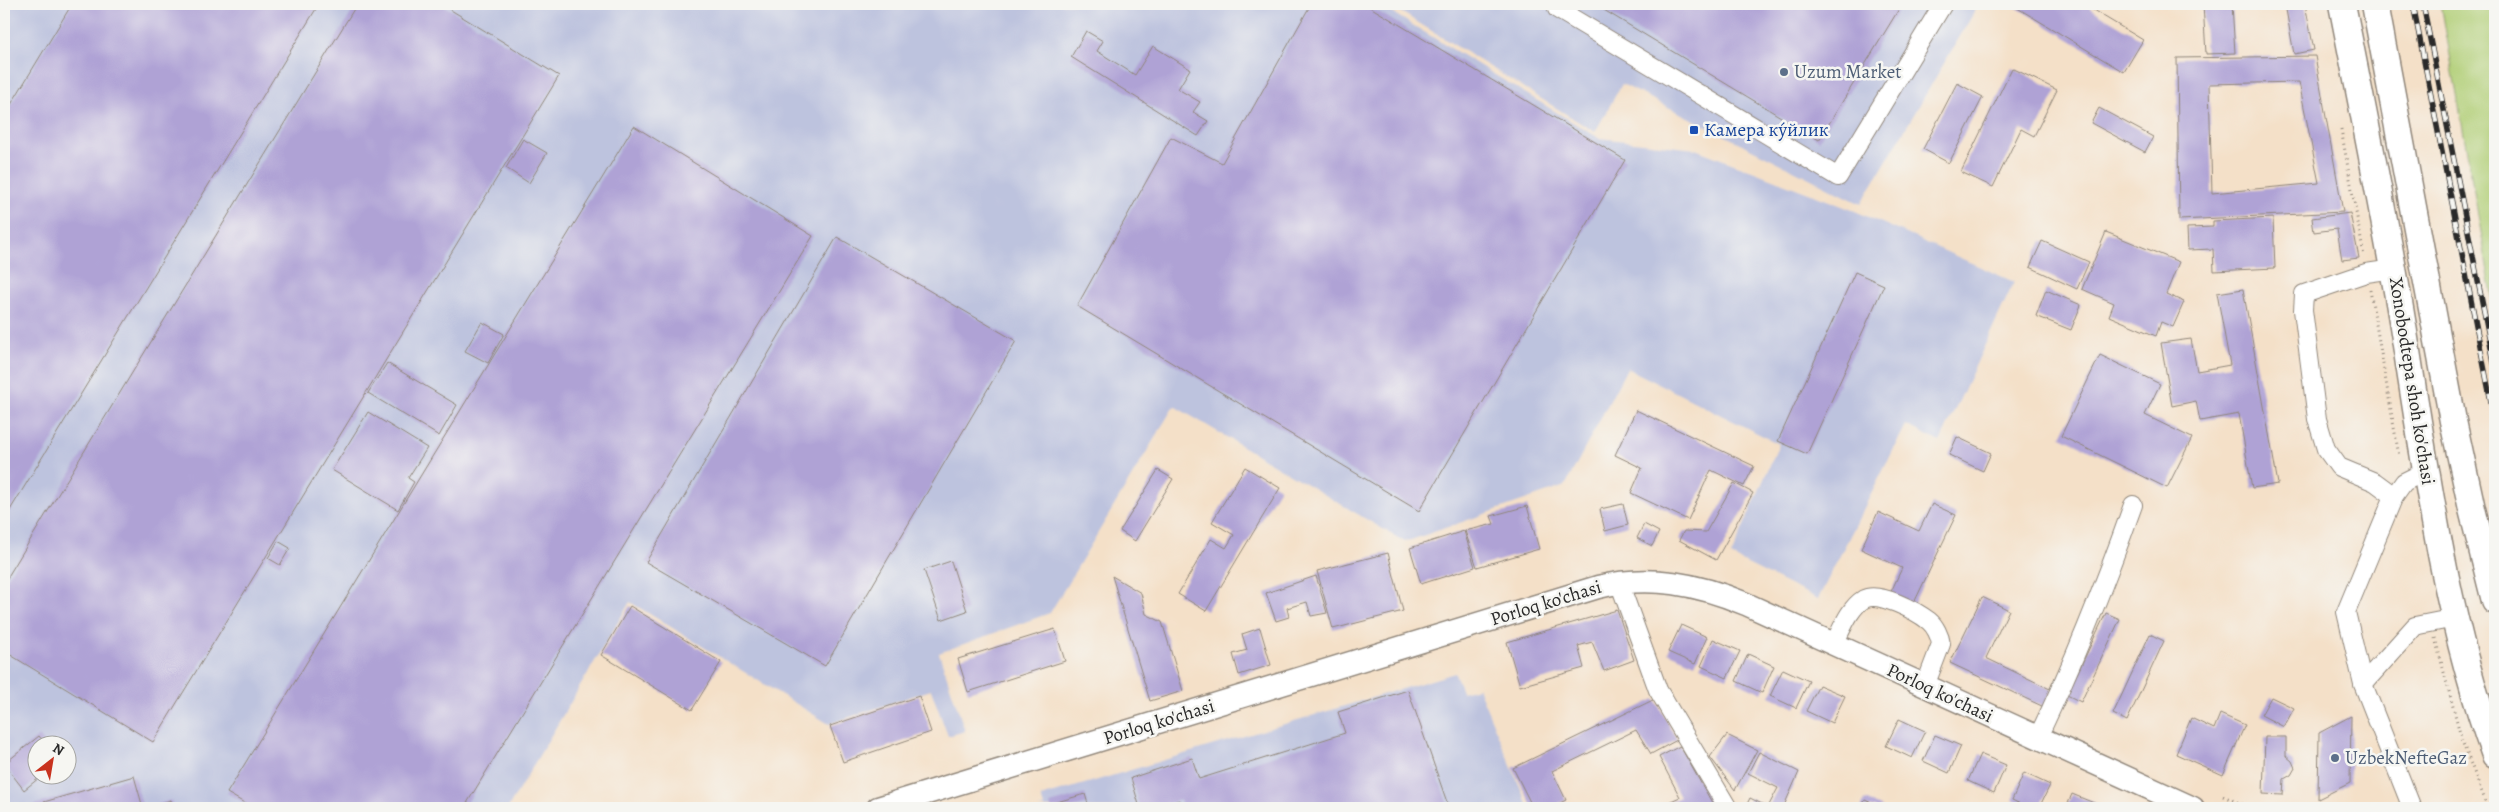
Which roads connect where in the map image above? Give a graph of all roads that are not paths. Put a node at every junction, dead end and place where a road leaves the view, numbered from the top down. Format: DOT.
graph roads {
  1 [pos="1943,4"];
  2 [pos="2342,4"];
  3 [pos="2375,4"];
  4 [pos="1555,5"];
  5 [pos="2394,269"];
  6 [pos="2426,471"];
  7 [pos="2394,496"];
  8 [pos="2133,505"];
  9 [pos="1619,582"];
  10 [pos="2495,601"];
  11 [pos="2455,618"];
  12 [pos="1834,644"];
  13 [pos="2363,684"];
  14 [pos="1925,686"];
  15 [pos="2038,738"];
  16 [pos="2495,756"];
  17 [pos="878,808"];
  18 [pos="1728,808"];
  19 [pos="2193,808"];
  20 [pos="2412,808"];
  1 -- 4 [label="street"];
  2 -- 5 [label="highway, Xonobodtepa shoh ko'chasi"];
  3 -- 10 [label="highway, Xonobodtepa shoh ko'chasi"];
  5 -- 6 [label="highway, Xonobodtepa shoh ko'chasi"];
  5 -- 7 [label="street"];
  6 -- 7 [label="street"];
  6 -- 11 [label="highway, Xonobodtepa shoh ko'chasi"];
  7 -- 13 [label="street"];
  8 -- 15 [label="street"];
  9 -- 12 [label="main road, Porloq ko'chasi"];
  9 -- 17 [label="main road, Porloq ko'chasi"];
  9 -- 18 [label="street"];
  11 -- 13 [label="street"];
  11 -- 16 [label="highway, Xonobodtepa shoh ko'chasi"];
  12 -- 14 [label="main road, Porloq ko'chasi"];
  12 -- 14 [label="street"];
  13 -- 20 [label="street"];
  14 -- 15 [label="main road, Porloq ko'chasi"];
  15 -- 19 [label="main road, Porloq ko'chasi"];
}
